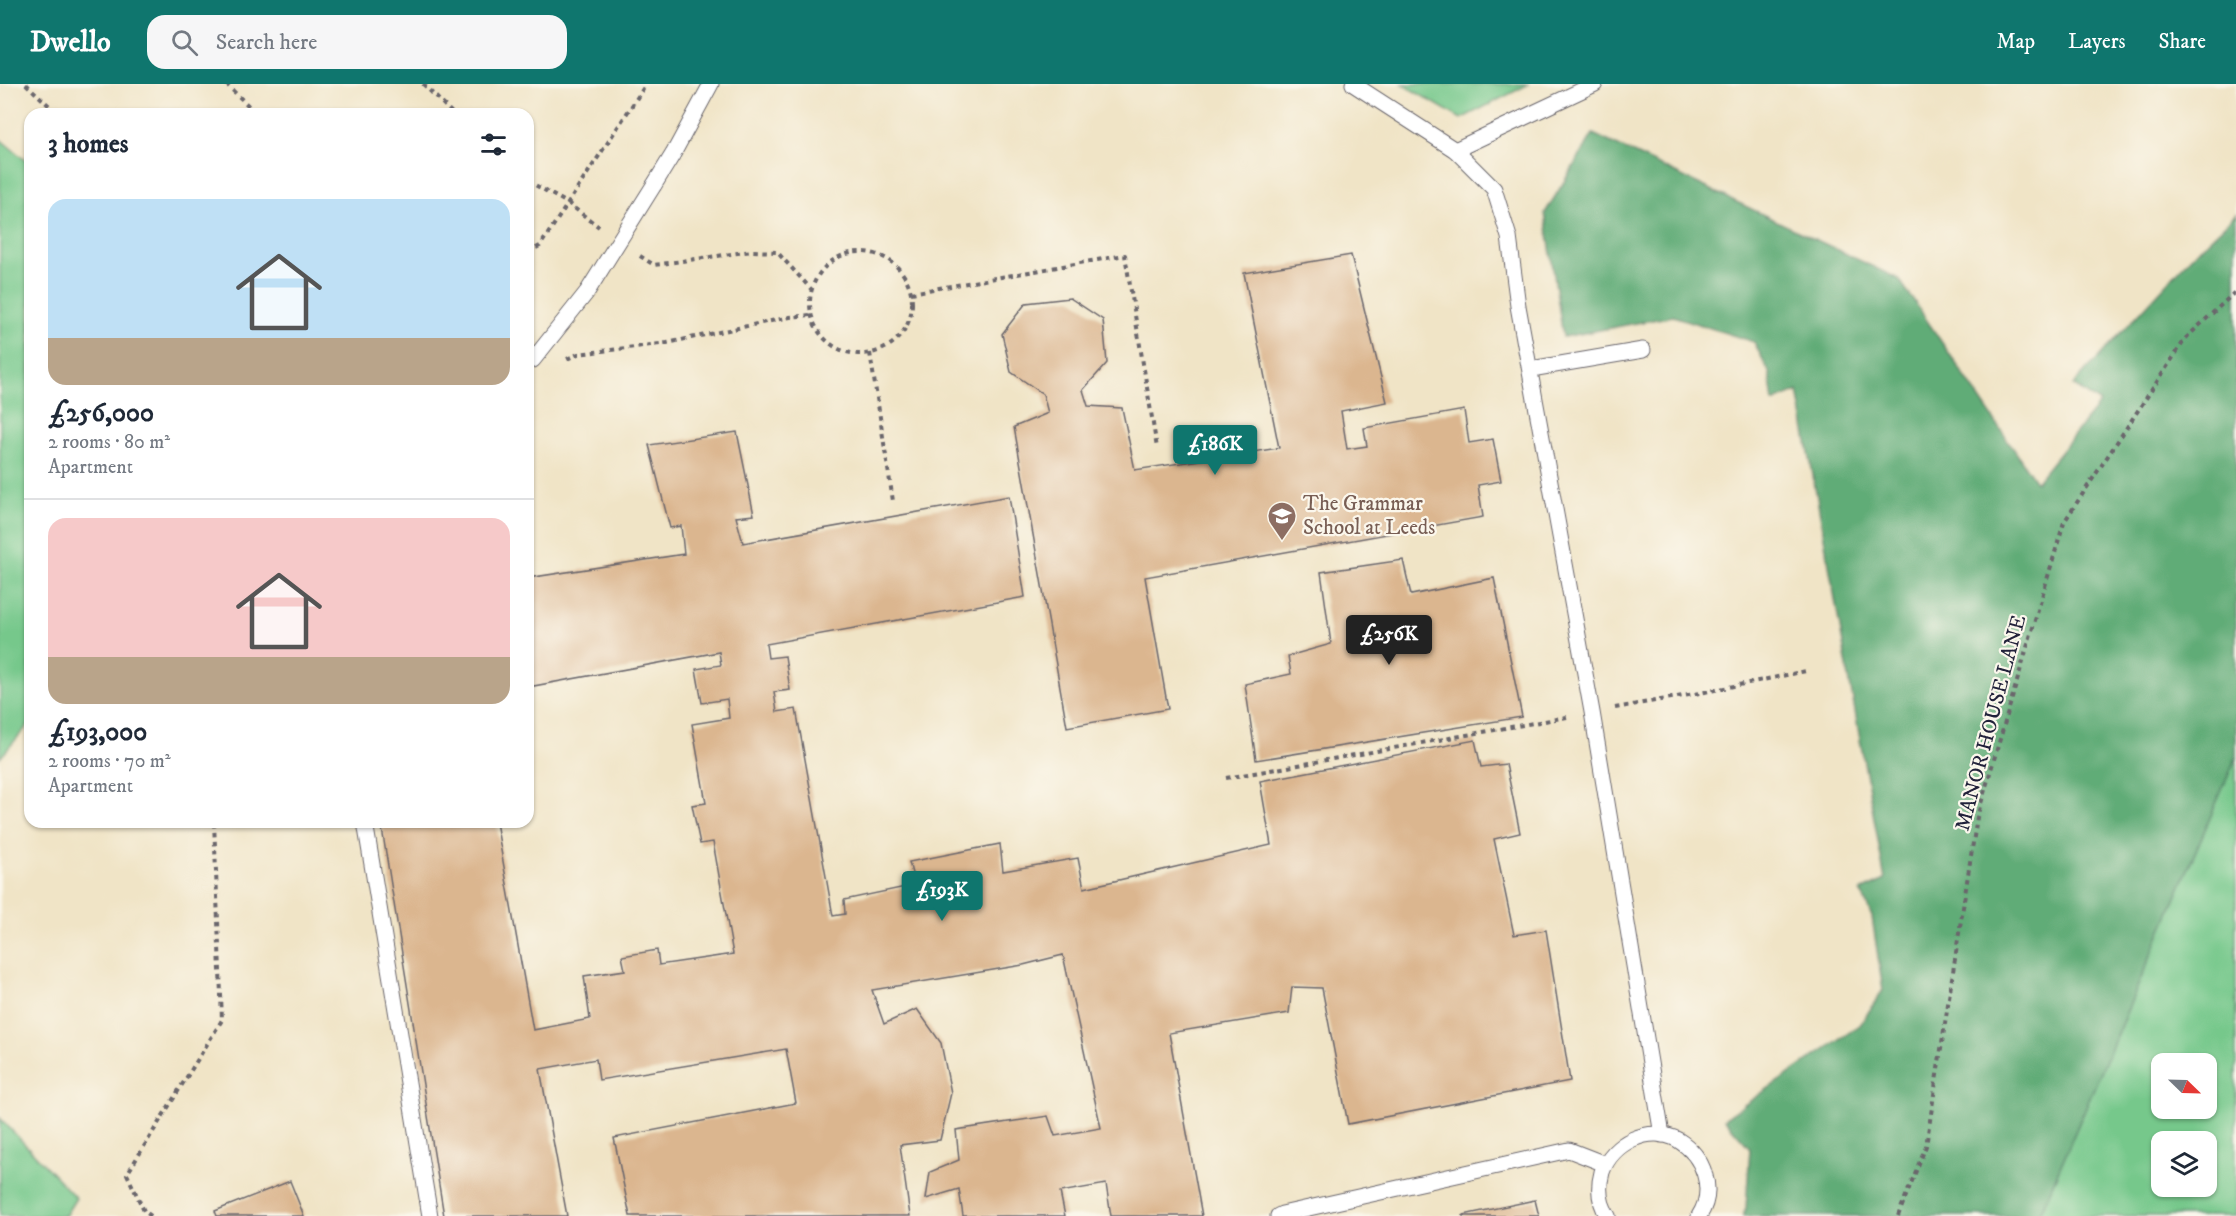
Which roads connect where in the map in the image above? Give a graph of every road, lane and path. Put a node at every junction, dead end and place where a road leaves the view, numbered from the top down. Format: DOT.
graph roads {
  1 [pos="26,84"];
  2 [pos="226,84"];
  3 [pos="423,84"];
  4 [pos="646,84"];
  5 [pos="711,84"];
  6 [pos="1353,84"];
  7 [pos="1595,84"];
  8 [pos="52,108"];
  9 [pos="251,108"];
  10 [pos="447,108"];
  11 [pos="1455,150"];
  12 [pos="534,184"];
  13 [pos="569,204"];
  14 [pos="601,228"];
  15 [pos="534,249"];
  16 [pos="636,253"];
  17 [pos="811,289"];
  18 [pos="2236,291"];
  19 [pos="911,293"];
  20 [pos="811,315"];
  21 [pos="1643,350"];
  22 [pos="870,353"];
  23 [pos="534,359"];
  24 [pos="562,362"];
  25 [pos="1531,369"];
  26 [pos="1157,448"];
  27 [pos="893,501"];
  28 [pos="1806,671"];
  29 [pos="1592,712"];
  30 [pos="1226,778"];
  31 [pos="214,828"];
  32 [pos="366,828"];
  33 [pos="1662,1135"];
  34 [pos="1605,1164"];
  35 [pos="151,1216"];
  36 [pos="430,1216"];
  37 [pos="1278,1216"];
  38 [pos="1608,1216"];
  39 [pos="1699,1216"];
  40 [pos="1898,1216"];
  1 -- 8 [label="path"];
  2 -- 9 [label="path"];
  3 -- 10 [label="path"];
  4 -- 13 [label="path"];
  5 -- 23 [label="lane, bridge"];
  6 -- 11 [label="lane"];
  7 -- 11 [label="lane"];
  11 -- 25 [label="lane"];
  12 -- 13 [label="path"];
  13 -- 14 [label="path"];
  13 -- 15 [label="path"];
  16 -- 17 [label="path"];
  17 -- 19 [label="path"];
  17 -- 20 [label="path"];
  18 -- 40 [label="path, MANOR HOUSE LANE"];
  19 -- 22 [label="path"];
  19 -- 26 [label="path"];
  20 -- 22 [label="path"];
  20 -- 24 [label="path"];
  21 -- 25 [label="lane"];
  22 -- 27 [label="path"];
  25 -- 29 [label="lane"];
  28 -- 29 [label="path"];
  29 -- 30 [label="path"];
  29 -- 33 [label="lane"];
  31 -- 35 [label="path"];
  32 -- 36 [label="lane"];
  33 -- 34 [label="lane"];
  33 -- 39 [label="lane"];
  34 -- 37 [label="lane"];
  34 -- 38 [label="lane"];
}
